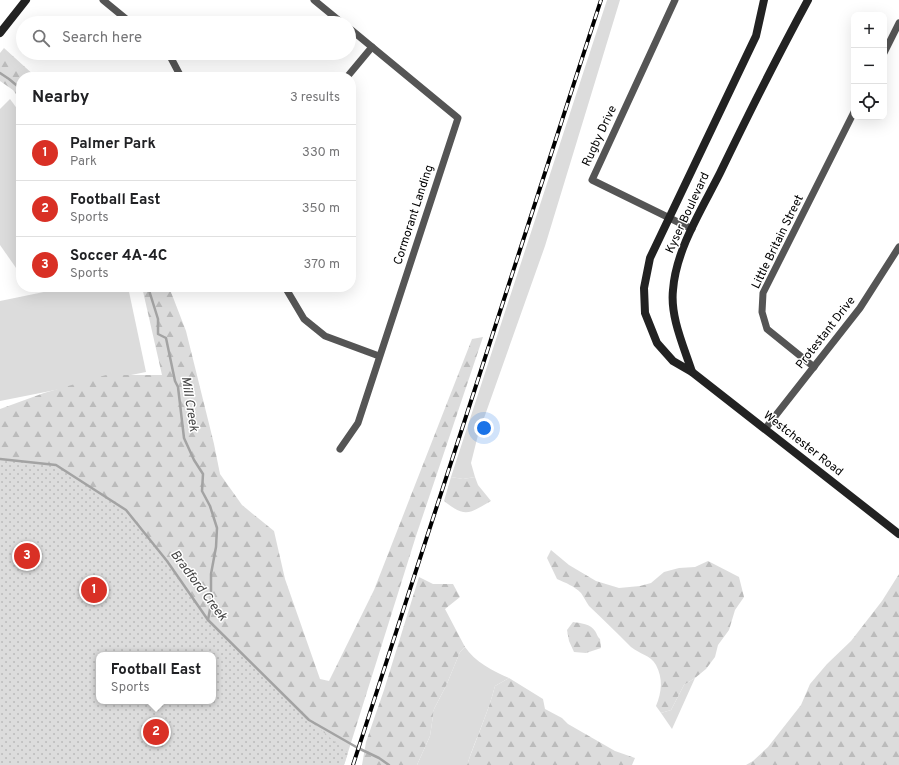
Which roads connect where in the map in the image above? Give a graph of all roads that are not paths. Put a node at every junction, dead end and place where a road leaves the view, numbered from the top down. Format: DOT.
graph roads {
  1 [pos="26,0"];
  2 [pos="103,0"];
  3 [pos="314,0"];
  4 [pos="675,0"];
  5 [pos="764,0"];
  6 [pos="808,0"];
  7 [pos="122,16"];
  8 [pos="333,16"];
  9 [pos="899,23"];
  10 [pos="0,33"];
  11 [pos="356,34"];
  12 [pos="372,47"];
  13 [pos="886,48"];
  14 [pos="172,60"];
  15 [pos="178,72"];
  16 [pos="351,72"];
  17 [pos="851,118"];
  18 [pos="669,217"];
  19 [pos="692,230"];
  20 [pos="899,247"];
  21 [pos="288,292"];
  22 [pos="379,356"];
  23 [pos="814,367"];
  24 [pos="692,372"];
  25 [pos="764,429"];
  26 [pos="340,449"];
  27 [pos="899,534"];
  1 -- 10 [label="street"];
  2 -- 7 [label="street"];
  3 -- 8 [label="street"];
  4 -- 18 [label="street, Rugby Drive"];
  5 -- 18 [label="street, Kyser Boulevard"];
  6 -- 19 [label="street, Kyser Boulevard"];
  9 -- 13 [label="street"];
  11 -- 12 [label="street, Cormorant Landing"];
  12 -- 16 [label="street"];
  12 -- 22 [label="street, Cormorant Landing"];
  14 -- 15 [label="street"];
  17 -- 23 [label="street, Little Britain Street"];
  18 -- 19 [label="street, Rugby Drive"];
  18 -- 24 [label="street, Kyser Boulevard"];
  19 -- 24 [label="street, Kyser Boulevard"];
  20 -- 23 [label="street, Protestant Drive"];
  21 -- 22 [label="street"];
  22 -- 26 [label="street, Cormorant Landing"];
  23 -- 25 [label="street, Protestant Drive"];
  24 -- 25 [label="street, Westchester Road"];
  25 -- 27 [label="street, Westchester Road"];
}
